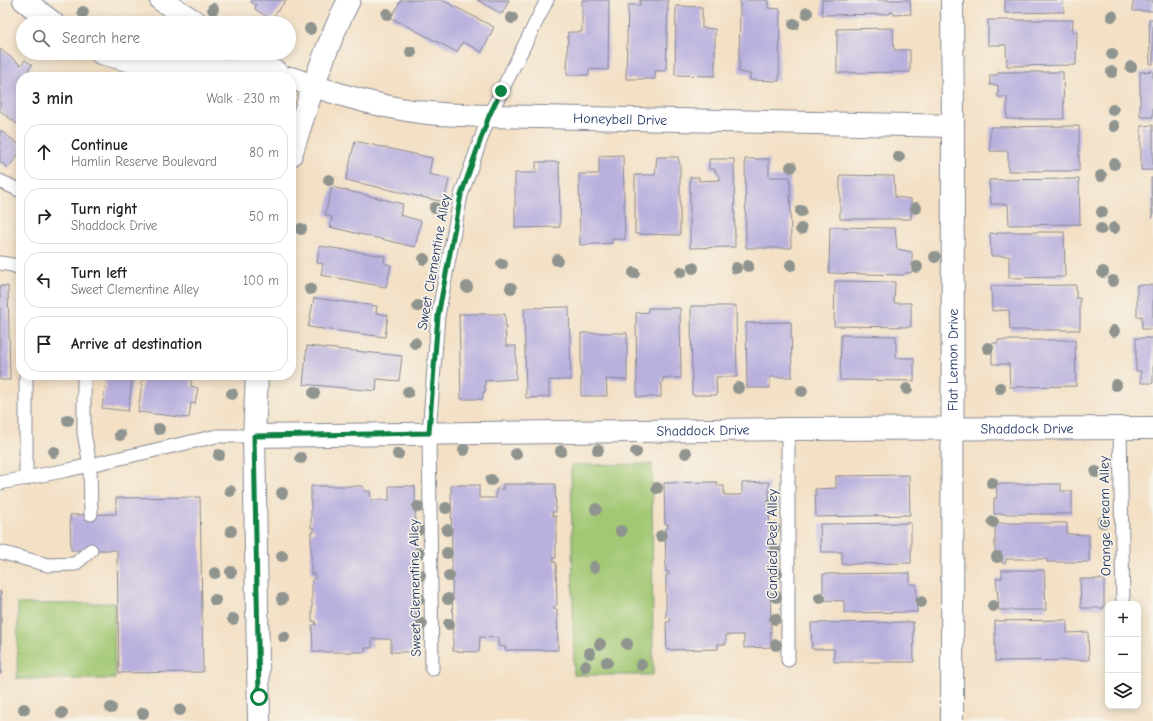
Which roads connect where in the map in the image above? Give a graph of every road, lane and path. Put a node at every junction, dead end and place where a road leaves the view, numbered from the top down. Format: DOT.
graph roads {
  1 [pos="24,0"];
  2 [pos="161,0"];
  3 [pos="349,0"];
  4 [pos="547,0"];
  5 [pos="952,0"];
  6 [pos="44,16"];
  7 [pos="187,16"];
  8 [pos="127,60"];
  9 [pos="257,60"];
  10 [pos="227,72"];
  11 [pos="278,72"];
  12 [pos="296,80"];
  13 [pos="313,86"];
  14 [pos="489,116"];
  15 [pos="953,126"];
  16 [pos="296,139"];
  17 [pos="0,181"];
  18 [pos="16,189"];
  19 [pos="0,263"];
  20 [pos="16,266"];
  21 [pos="26,380"];
  22 [pos="84,380"];
  23 [pos="257,380"];
  24 [pos="1120,428"];
  25 [pos="1153,428"];
  26 [pos="788,429"];
  27 [pos="952,429"];
  28 [pos="429,433"];
  29 [pos="254,436"];
  30 [pos="90,465"];
  31 [pos="26,479"];
  32 [pos="0,483"];
  33 [pos="91,514"];
  34 [pos="91,550"];
  35 [pos="0,552"];
  36 [pos="1123,601"];
  37 [pos="788,660"];
  38 [pos="432,668"];
  39 [pos="259,721"];
  40 [pos="952,721"];
  1 -- 6 [label="street"];
  2 -- 7 [label="street"];
  3 -- 13 [label="street"];
  4 -- 14 [label="lane, Sweet Clementine Alley"];
  5 -- 15 [label="street, Flat Lemon Drive"];
  8 -- 10 [label="street, Honeybell Drive"];
  9 -- 11 [label="street, Honeybell Drive"];
  12 -- 13 [label="street, Honeybell Drive"];
  13 -- 14 [label="street, Honeybell Drive"];
  13 -- 16 [label="street"];
  14 -- 15 [label="street, Honeybell Drive"];
  14 -- 28 [label="lane, Sweet Clementine Alley"];
  15 -- 27 [label="street, Flat Lemon Drive"];
  17 -- 18 [label="lane"];
  19 -- 20 [label="lane"];
  21 -- 31 [label="lane"];
  22 -- 30 [label="lane"];
  23 -- 29 [label="street"];
  24 -- 25 [label="street, Shaddock Drive"];
  24 -- 27 [label="street, Shaddock Drive"];
  24 -- 36 [label="lane, Orange Cream Alley"];
  26 -- 27 [label="street, Shaddock Drive"];
  26 -- 28 [label="street, Shaddock Drive"];
  26 -- 37 [label="lane, Candied Peel Alley"];
  27 -- 40 [label="street, Flat Lemon Drive"];
  28 -- 29 [label="street, Shaddock Drive"];
  28 -- 38 [label="lane, Sweet Clementine Alley"];
  29 -- 30 [label="lane"];
  29 -- 39 [label="street"];
  30 -- 31 [label="lane"];
  30 -- 33 [label="lane"];
  31 -- 32 [label="lane"];
  34 -- 35 [label="lane"];
}
